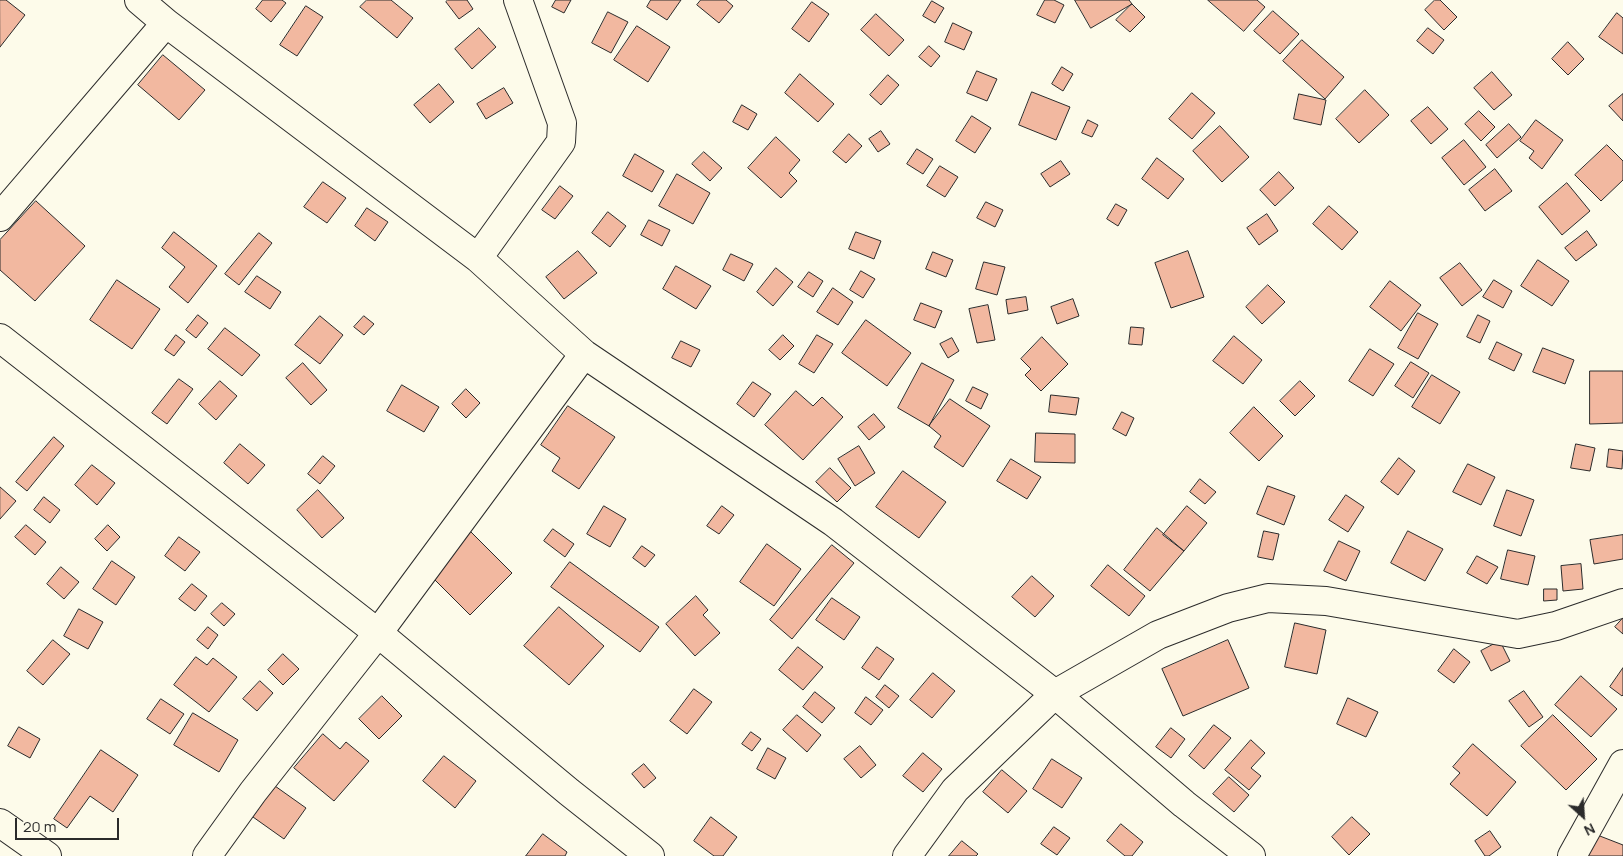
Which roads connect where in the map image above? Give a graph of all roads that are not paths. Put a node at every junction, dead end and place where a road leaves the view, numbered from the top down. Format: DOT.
graph roads {
  1 [pos="139,0"];
  2 [pos="518,0"];
  3 [pos="166,23"];
  4 [pos="0,217"];
  5 [pos="478,258"];
  6 [pos="0,338"];
  7 [pos="584,354"];
  8 [pos="1623,604"];
  9 [pos="378,633"];
  10 [pos="1055,694"];
  11 [pos="1623,764"];
  12 [pos="0,824"];
  13 [pos="46,856"];
  14 [pos="207,856"];
  15 [pos="650,856"];
  16 [pos="907,856"];
  17 [pos="1250,856"];
  18 [pos="1572,856"];
  1 -- 3 [label="street"];
  2 -- 5 [label="street"];
  3 -- 4 [label="street"];
  3 -- 5 [label="street"];
  5 -- 7 [label="street"];
  6 -- 9 [label="street"];
  7 -- 9 [label="street"];
  7 -- 10 [label="street"];
  8 -- 10 [label="street"];
  9 -- 14 [label="street"];
  9 -- 15 [label="street"];
  10 -- 16 [label="street"];
  10 -- 17 [label="street"];
  11 -- 18 [label="street"];
  12 -- 13 [label="street"];
}
